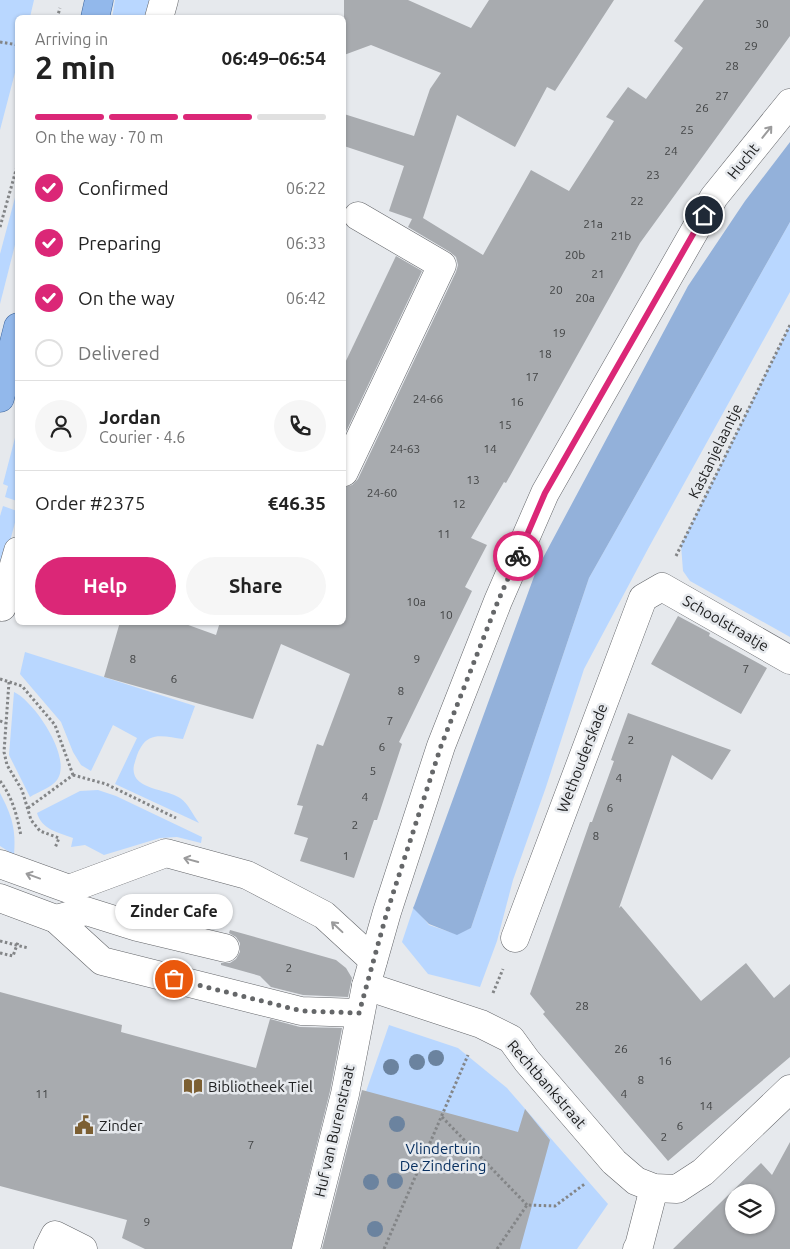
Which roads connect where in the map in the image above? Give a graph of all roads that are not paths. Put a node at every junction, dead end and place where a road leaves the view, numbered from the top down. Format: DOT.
graph roads {
  1 [pos="99,0"];
  2 [pos="164,0"];
  3 [pos="96,15"];
  4 [pos="161,15"];
  5 [pos="790,103"];
  6 [pos="358,216"];
  7 [pos="15,338"];
  8 [pos="0,398"];
  9 [pos="346,468"];
  10 [pos="15,561"];
  11 [pos="662,587"];
  12 [pos="2,607"];
  13 [pos="790,660"];
  14 [pos="0,864"];
  15 [pos="69,889"];
  16 [pos="0,898"];
  17 [pos="86,910"];
  18 [pos="56,919"];
  19 [pos="514,938"];
  20 [pos="225,948"];
  21 [pos="373,960"];
  22 [pos="366,986"];
  23 [pos="359,1013"];
  24 [pos="790,1089"];
  25 [pos="654,1188"];
  26 [pos="48,1249"];
  27 [pos="83,1249"];
  28 [pos="306,1249"];
  29 [pos="637,1249"];
  1 -- 3 [label="main road"];
  2 -- 4 [label="street"];
  21 -- 5 [label="street, Hucht, one-way"];
  6 -- 9 [label="street"];
  7 -- 8 [label="main road"];
  10 -- 12 [label="street"];
  11 -- 13 [label="street, Schoolstraatje"];
  11 -- 19 [label="street, Wethouderskade"];
  15 -- 14 [label="street, one-way"];
  15 -- 17 [label="street"];
  21 -- 15 [label="street, one-way"];
  16 -- 18 [label="street"];
  17 -- 18 [label="street"];
  17 -- 20 [label="street"];
  18 -- 23 [label="street"];
  21 -- 22 [label="street"];
  22 -- 23 [label="street"];
  22 -- 25 [label="street, Rechtbankstraat"];
  23 -- 28 [label="street, Huf van Burenstraat"];
  24 -- 25 [label="street"];
  25 -- 29 [label="street"];
  26 -- 27 [label="street"];
}
